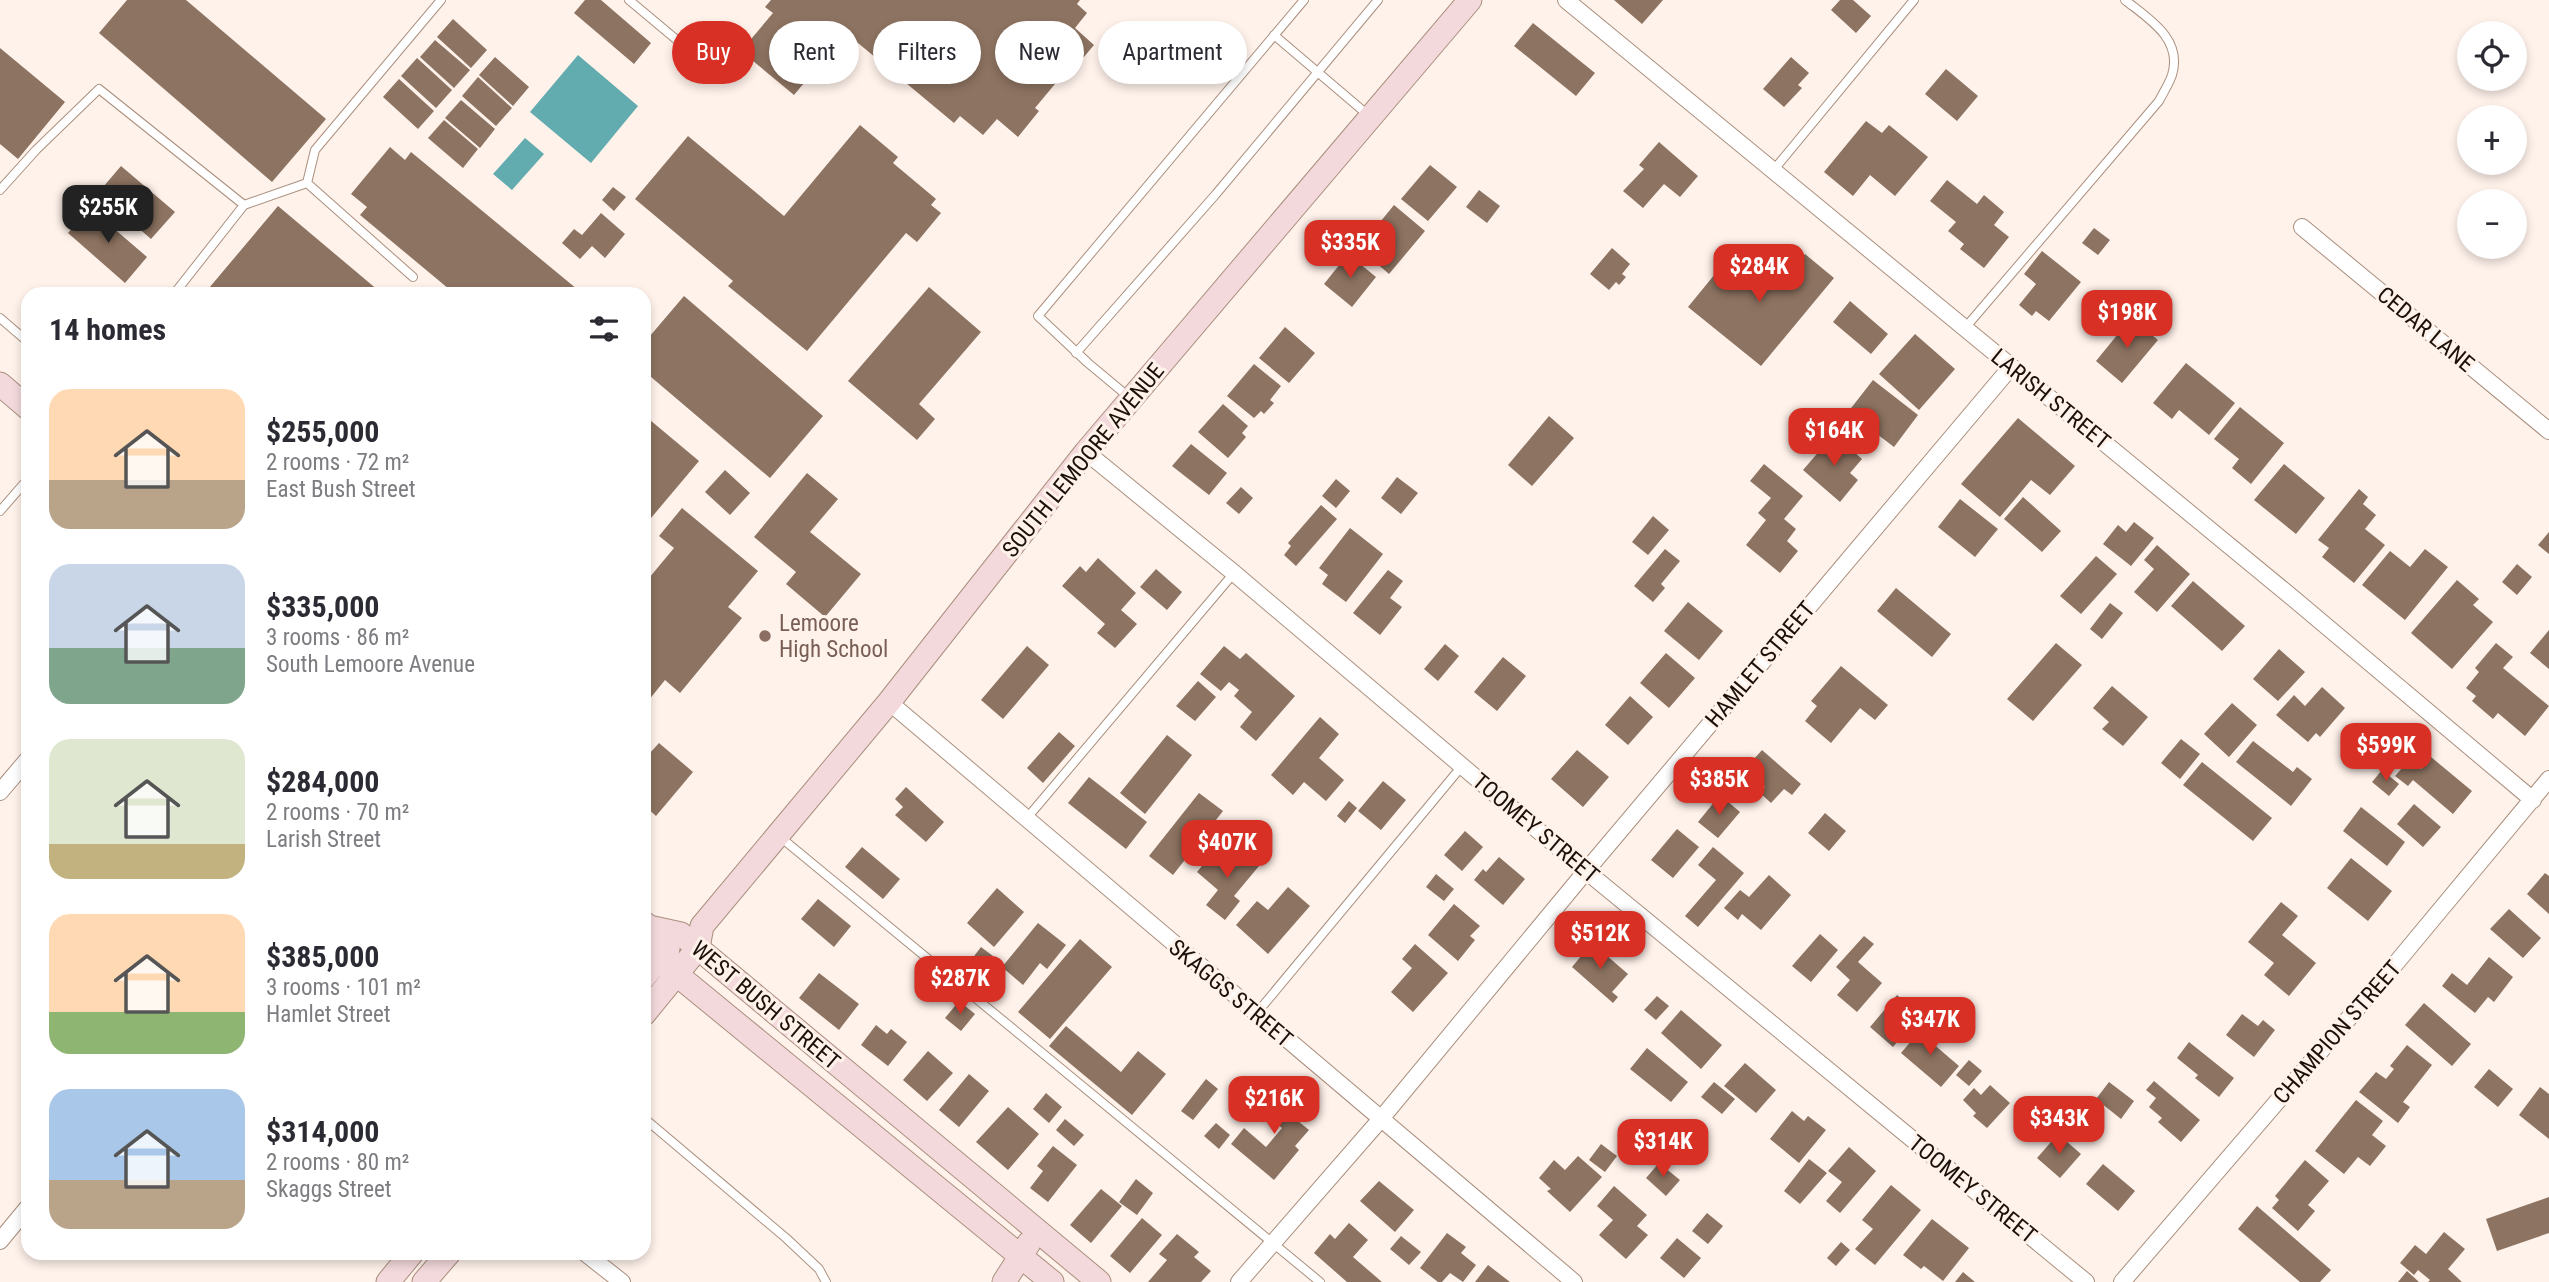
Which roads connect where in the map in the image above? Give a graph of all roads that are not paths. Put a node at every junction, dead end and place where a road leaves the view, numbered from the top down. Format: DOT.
graph roads {
  1 [pos="441,0"];
  2 [pos="629,0"];
  3 [pos="1304,0"];
  4 [pos="1378,0"];
  5 [pos="1470,0"];
  6 [pos="1566,0"];
  7 [pos="1914,0"];
  8 [pos="2124,0"];
  9 [pos="1274,35"];
  10 [pos="672,36"];
  11 [pos="1317,72"];
  12 [pos="1370,117"];
  13 [pos="1772,172"];
  14 [pos="307,183"];
  15 [pos="0,190"];
  16 [pos="244,205"];
  17 [pos="2302,227"];
  18 [pos="413,277"];
  19 [pos="177,287"];
  20 [pos="0,318"];
  21 [pos="1965,328"];
  22 [pos="21,336"];
  23 [pos="1076,353"];
  24 [pos="2011,367"];
  25 [pos="0,384"];
  26 [pos="1131,399"];
  27 [pos="21,402"];
  28 [pos="2549,430"];
  29 [pos="1086,452"];
  30 [pos="21,487"];
  31 [pos="0,511"];
  32 [pos="1234,573"];
  33 [pos="890,702"];
  34 [pos="1462,766"];
  35 [pos="21,767"];
  36 [pos="2549,779"];
  37 [pos="0,792"];
  38 [pos="2533,800"];
  39 [pos="1027,818"];
  40 [pos="778,835"];
  41 [pos="1586,871"];
  42 [pos="651,926"];
  43 [pos="651,935"];
  44 [pos="694,936"];
  45 [pos="667,967"];
  46 [pos="651,974"];
  47 [pos="651,1000"];
  48 [pos="1256,1014"];
  49 [pos="1380,1120"];
  50 [pos="651,1124"];
  51 [pos="21,1216"];
  52 [pos="1039,1231"];
  53 [pos="0,1241"];
  54 [pos="1272,1243"];
  55 [pos="1019,1255"];
  56 [pos="1066,1255"];
  57 [pos="406,1260"];
  58 [pos="443,1260"];
  59 [pos="594,1260"];
  60 [pos="1049,1281"];
  61 [pos="388,1282"];
  62 [pos="424,1282"];
  63 [pos="622,1282"];
  64 [pos="826,1282"];
  65 [pos="1004,1282"];
  66 [pos="1099,1282"];
  67 [pos="1239,1282"];
  68 [pos="1320,1282"];
  69 [pos="1574,1282"];
  70 [pos="2086,1282"];
  71 [pos="2122,1282"];
  1 -- 14 [label="lane"];
  2 -- 10 [label="lane"];
  3 -- 9 [label="lane"];
  4 -- 11 [label="lane"];
  5 -- 12 [label="main road, SOUTH LEMOORE AVENUE"];
  6 -- 13 [label="street, LARISH STREET"];
  7 -- 13 [label="lane"];
  8 -- 21 [label="lane"];
  9 -- 11 [label="lane"];
  9 -- 23 [label="lane"];
  11 -- 12 [label="lane"];
  11 -- 23 [label="lane"];
  12 -- 26 [label="main road, SOUTH LEMOORE AVENUE"];
  13 -- 21 [label="street, LARISH STREET"];
  14 -- 16 [label="lane"];
  14 -- 18 [label="lane"];
  15 -- 16 [label="lane"];
  16 -- 19 [label="lane"];
  17 -- 28 [label="street, CEDAR LANE"];
  20 -- 22 [label="lane"];
  21 -- 24 [label="street, LARISH STREET"];
  23 -- 26 [label="lane"];
  24 -- 38 [label="street, LARISH STREET"];
  24 -- 41 [label="street, HAMLET STREET"];
  25 -- 27 [label="main road"];
  26 -- 29 [label="main road, SOUTH LEMOORE AVENUE"];
  29 -- 32 [label="street, TOOMEY STREET"];
  29 -- 33 [label="main road, SOUTH LEMOORE AVENUE"];
  30 -- 31 [label="lane"];
  32 -- 34 [label="street, TOOMEY STREET"];
  32 -- 39 [label="lane"];
  33 -- 39 [label="street, SKAGGS STREET"];
  33 -- 40 [label="main road, SOUTH LEMOORE AVENUE"];
  34 -- 41 [label="street, TOOMEY STREET"];
  34 -- 48 [label="lane"];
  35 -- 37 [label="street"];
  36 -- 38 [label="street, CHAMPION STREET"];
  38 -- 71 [label="street, CHAMPION STREET"];
  39 -- 48 [label="street, SKAGGS STREET"];
  40 -- 44 [label="main road, SOUTH LEMOORE AVENUE"];
  40 -- 54 [label="lane"];
  41 -- 49 [label="street, HAMLET STREET"];
  41 -- 70 [label="street, TOOMEY STREET"];
  42 -- 44 [label="main road, WEST BUSH STREET"];
  43 -- 45 [label="main road, WEST BUSH STREET"];
  44 -- 45 [label="main road, SOUTH LEMOORE AVENUE"];
  44 -- 52 [label="main road, WEST BUSH STREET"];
  45 -- 46 [label="main road"];
  45 -- 47 [label="main road"];
  45 -- 55 [label="main road, WEST BUSH STREET"];
  48 -- 49 [label="street, SKAGGS STREET"];
  49 -- 54 [label="street, HAMLET STREET"];
  49 -- 69 [label="street, SKAGGS STREET"];
  50 -- 64 [label="lane"];
  51 -- 53 [label="street"];
  52 -- 55 [label="main road"];
  52 -- 56 [label="main road, WEST BUSH STREET"];
  54 -- 67 [label="street, HAMLET STREET"];
  54 -- 68 [label="lane"];
  55 -- 60 [label="main road, WEST BUSH STREET"];
  55 -- 65 [label="main road"];
  56 -- 60 [label="main road"];
  56 -- 66 [label="main road, WEST BUSH STREET"];
  57 -- 61 [label="main road"];
  58 -- 62 [label="main road"];
  59 -- 63 [label="street"];
}
